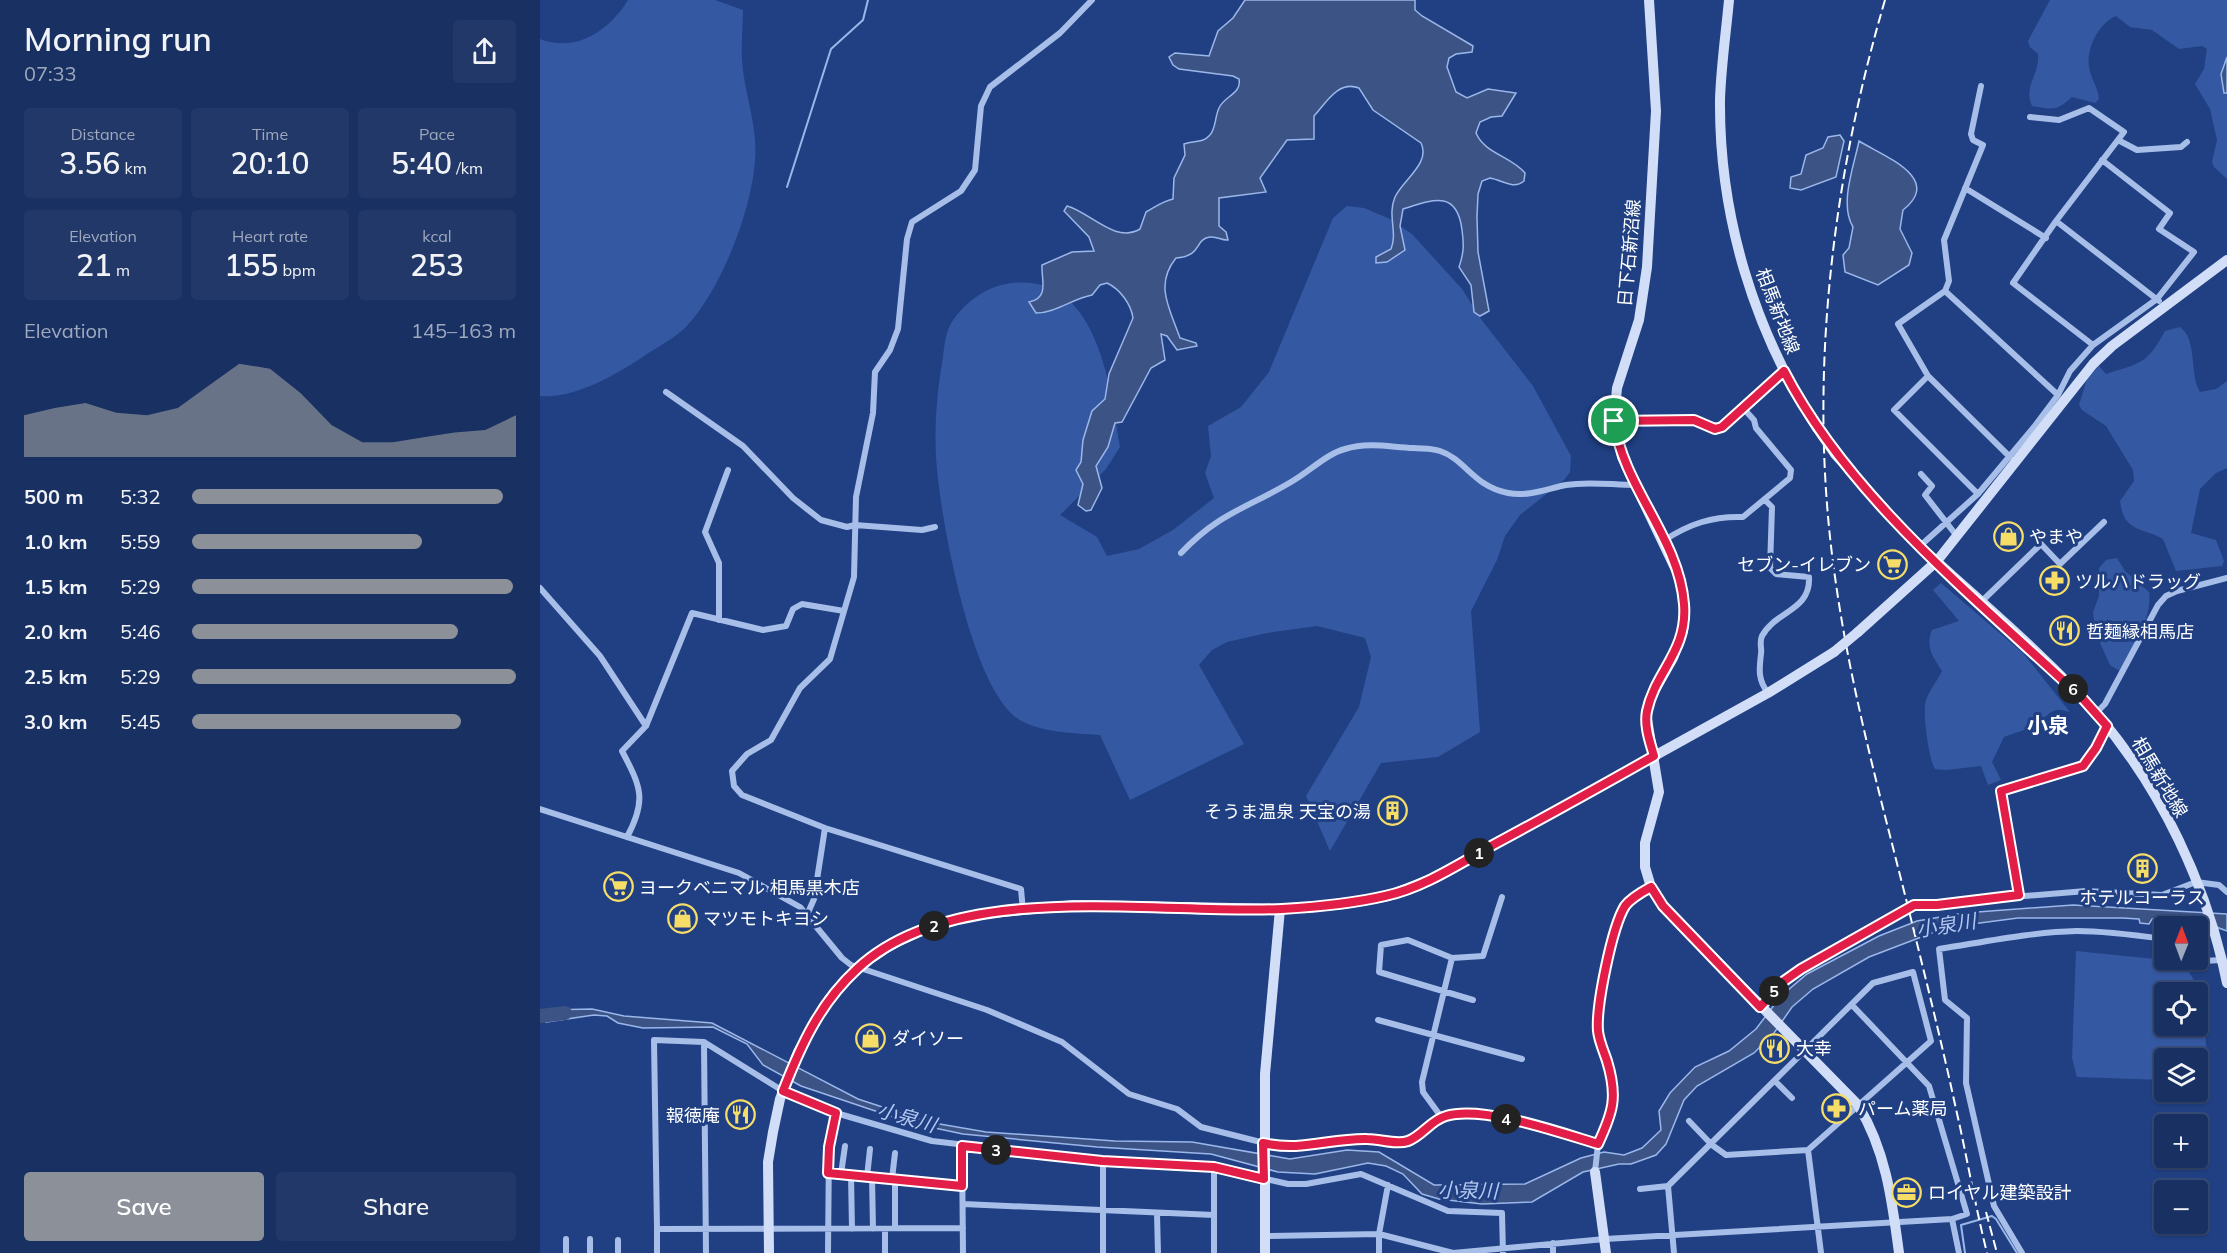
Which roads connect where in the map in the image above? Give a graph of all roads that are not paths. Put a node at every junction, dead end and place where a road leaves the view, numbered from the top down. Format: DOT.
graph roads {
  1 [pos="1092,0"];
  2 [pos="1649,0"];
  3 [pos="1730,0"];
  4 [pos="1980,86"];
  5 [pos="2030,117"];
  6 [pos="2118,140"];
  7 [pos="2187,142"];
  8 [pos="2102,160"];
  9 [pos="1965,188"];
  10 [pos="2056,221"];
  11 [pos="2046,238"];
  12 [pos="2227,260"];
  13 [pos="1945,291"];
  14 [pos="2157,299"];
  15 [pos="2167,306"];
  16 [pos="2093,345"];
  17 [pos="1784,371"];
  18 [pos="1928,376"];
  19 [pos="666,392"];
  20 [pos="2058,395"];
  21 [pos="1744,409"];
  22 [pos="1614,421"];
  23 [pos="2010,457"];
  24 [pos="728,470"];
  25 [pos="1921,474"];
  26 [pos="1635,485"];
  27 [pos="1978,494"];
  28 [pos="1765,500"];
  29 [pos="2104,522"];
  30 [pos="1945,524"];
  31 [pos="855,525"];
  32 [pos="935,527"];
  33 [pos="1956,535"];
  34 [pos="1663,541"];
  35 [pos="1920,546"];
  36 [pos="1181,553"];
  37 [pos="1937,561"];
  38 [pos="2227,578"];
  39 [pos="540,588"];
  40 [pos="1981,603"];
  41 [pos="844,611"];
  42 [pos="719,620"];
  43 [pos="1768,693"];
  44 [pos="2096,713"];
  45 [pos="646,726"];
  46 [pos="2107,726"];
  47 [pos="1654,756"];
  48 [pos="540,808"];
  49 [pos="825,828"];
  50 [pos="627,837"];
  51 [pos="2196,882"];
  52 [pos="1651,887"];
  53 [pos="2227,892"];
  54 [pos="2019,895"];
  55 [pos="1503,897"];
  56 [pos="1280,909"];
  57 [pos="1023,911"];
  58 [pos="807,915"];
  59 [pos="2154,937"];
  60 [pos="1452,958"];
  61 [pos="2221,960"];
  62 [pos="2208,961"];
  63 [pos="858,967"];
  64 [pos="2227,983"];
  65 [pos="1444,991"];
  66 [pos="1473,1000"];
  67 [pos="1852,1005"];
  68 [pos="1762,1009"];
  69 [pos="1378,1020"];
  70 [pos="1432,1035"];
  71 [pos="704,1042"];
  72 [pos="1805,1050"];
  73 [pos="1522,1059"];
  74 [pos="1908,1062"];
  75 [pos="1775,1081"];
  76 [pos="784,1087"];
  77 [pos="1792,1098"];
  78 [pos="1858,1105"];
  79 [pos="836,1113"];
  80 [pos="1442,1118"];
  81 [pos="1689,1121"];
  82 [pos="1263,1143"];
  83 [pos="1712,1145"];
  84 [pos="845,1146"];
  85 [pos="962,1146"];
  86 [pos="1597,1146"];
  87 [pos="870,1149"];
  88 [pos="1808,1150"];
  89 [pos="896,1153"];
  90 [pos="1102,1161"];
  91 [pos="1214,1167"];
  92 [pos="1595,1172"];
  93 [pos="828,1173"];
  94 [pos="841,1174"];
  95 [pos="851,1175"];
  96 [pos="870,1177"];
  97 [pos="894,1179"];
  98 [pos="1264,1179"];
  99 [pos="1388,1185"];
  100 [pos="962,1186"];
  101 [pos="1668,1186"];
  102 [pos="1640,1190"];
  103 [pos="963,1204"];
  104 [pos="1103,1211"];
  105 [pos="1157,1214"];
  106 [pos="1214,1215"];
  107 [pos="1952,1219"];
  108 [pos="1895,1222"];
  109 [pos="1817,1226"];
  110 [pos="963,1227"];
  111 [pos="895,1228"];
  112 [pos="657,1229"];
  113 [pos="706,1229"];
  114 [pos="768,1229"];
  115 [pos="828,1229"];
  116 [pos="852,1229"];
  117 [pos="873,1229"];
  118 [pos="885,1229"];
  119 [pos="1378,1234"];
  120 [pos="1265,1236"];
  121 [pos="1672,1236"];
  122 [pos="566,1239"];
  123 [pos="590,1239"];
  124 [pos="1605,1239"];
  125 [pos="618,1240"];
  126 [pos="1552,1243"];
  127 [pos="1503,1250"];
  128 [pos="566,1253"];
  129 [pos="591,1253"];
  130 [pos="618,1253"];
  131 [pos="657,1253"];
  132 [pos="706,1253"];
  133 [pos="769,1253"];
  134 [pos="828,1253"];
  135 [pos="885,1253"];
  136 [pos="963,1253"];
  137 [pos="1103,1253"];
  138 [pos="1158,1253"];
  139 [pos="1214,1253"];
  140 [pos="1265,1253"];
  141 [pos="1379,1253"];
  142 [pos="1553,1253"];
  143 [pos="1606,1253"];
  144 [pos="1674,1253"];
  145 [pos="1821,1253"];
  146 [pos="1899,1253"];
  147 [pos="1959,1253"];
  148 [pos="2022,1253"];
  1 -- 31 [label="street"];
  2 -- 22 [label="main road, 日下石新沼線"];
  3 -- 17 [label="main road, 相馬新地線"];
  4 -- 9 [label="street"];
  5 -- 6 [label="street"];
  6 -- 7 [label="street"];
  6 -- 8 [label="street"];
  8 -- 10 [label="street"];
  8 -- 14 [label="street"];
  9 -- 11 [label="street"];
  9 -- 13 [label="street"];
  10 -- 11 [label="street"];
  10 -- 14 [label="street"];
  11 -- 16 [label="street"];
  12 -- 15 [label="main road"];
  13 -- 18 [label="street"];
  13 -- 20 [label="street"];
  14 -- 15 [label="street"];
  14 -- 16 [label="street"];
  15 -- 33 [label="main road"];
  16 -- 20 [label="street"];
  17 -- 21 [label="street"];
  17 -- 35 [label="main road, 相馬新地線, bridge"];
  18 -- 23 [label="street"];
  18 -- 27 [label="street"];
  19 -- 31 [label="street"];
  20 -- 23 [label="street"];
  21 -- 22 [label="street"];
  21 -- 28 [label="street"];
  22 -- 26 [label="main road, 日下石新沼線"];
  23 -- 27 [label="street"];
  24 -- 42 [label="street"];
  25 -- 30 [label="street"];
  26 -- 34 [label="main road, 日下石新沼線"];
  26 -- 36 [label="street"];
  27 -- 30 [label="street"];
  28 -- 34 [label="street"];
  28 -- 43 [label="street"];
  29 -- 40 [label="street"];
  30 -- 33 [label="street"];
  30 -- 35 [label="street"];
  31 -- 32 [label="street"];
  31 -- 41 [label="street"];
  33 -- 37 [label="main road"];
  34 -- 47 [label="main road, 日下石新沼線"];
  35 -- 37 [label="main road, 相馬新地線"];
  37 -- 40 [label="main road, 相馬新地線"];
  37 -- 43 [label="main road, bridge"];
  38 -- 44 [label="street"];
  39 -- 45 [label="street"];
  40 -- 44 [label="main road, 相馬新地線"];
  41 -- 42 [label="street"];
  41 -- 49 [label="street"];
  42 -- 45 [label="street"];
  43 -- 47 [label="main road"];
  44 -- 46 [label="main road, 相馬新地線"];
  45 -- 50 [label="street"];
  46 -- 51 [label="main road, 相馬新地線"];
  46 -- 54 [label="street"];
  47 -- 52 [label="main road, 日下石新沼線"];
  47 -- 56 [label="main road"];
  48 -- 50 [label="street"];
  49 -- 57 [label="street"];
  49 -- 58 [label="street"];
  50 -- 58 [label="street"];
  51 -- 53 [label="street"];
  51 -- 54 [label="street"];
  51 -- 61 [label="main road, 相馬新地線"];
  52 -- 68 [label="main road, 日下石新沼線"];
  52 -- 86 [label="street"];
  54 -- 68 [label="street"];
  55 -- 60 [label="street"];
  56 -- 57 [label="main road"];
  56 -- 82 [label="main road"];
  57 -- 63 [label="main road"];
  58 -- 63 [label="street"];
  59 -- 148 [label="street"];
  60 -- 65 [label="street"];
  60 -- 65 [label="street"];
  61 -- 62 [label="street"];
  61 -- 64 [label="main road, 相馬新地線"];
  63 -- 76 [label="main road"];
  63 -- 82 [label="street"];
  65 -- 66 [label="street"];
  65 -- 70 [label="street"];
  67 -- 72 [label="street"];
  67 -- 74 [label="street"];
  67 -- 74 [label="street"];
  68 -- 72 [label="main road, 日下石新沼線"];
  69 -- 70 [label="street"];
  70 -- 73 [label="street"];
  70 -- 80 [label="street"];
  71 -- 76 [label="street"];
  71 -- 112 [label="street"];
  71 -- 113 [label="street"];
  72 -- 75 [label="street"];
  72 -- 78 [label="main road, 日下石新沼線"];
  74 -- 78 [label="street"];
  74 -- 107 [label="street"];
  75 -- 77 [label="street"];
  75 -- 83 [label="street"];
  76 -- 79 [label="street"];
  76 -- 114 [label="main road"];
  78 -- 88 [label="street"];
  78 -- 108 [label="main road, 日下石新沼線"];
  79 -- 85 [label="street"];
  79 -- 93 [label="street"];
  80 -- 82 [label="street"];
  80 -- 86 [label="street"];
  81 -- 83 [label="street"];
  82 -- 98 [label="main road"];
  83 -- 88 [label="street"];
  83 -- 101 [label="street"];
  84 -- 94 [label="street"];
  85 -- 90 [label="street"];
  85 -- 100 [label="street"];
  86 -- 92 [label="street"];
  87 -- 96 [label="street"];
  88 -- 109 [label="street"];
  89 -- 97 [label="street"];
  90 -- 91 [label="street"];
  90 -- 104 [label="street"];
  91 -- 98 [label="street"];
  91 -- 106 [label="street"];
  92 -- 124 [label="main road"];
  93 -- 94 [label="street"];
  93 -- 115 [label="street"];
  94 -- 95 [label="street"];
  95 -- 96 [label="street"];
  95 -- 116 [label="street"];
  96 -- 97 [label="street"];
  96 -- 117 [label="street"];
  97 -- 100 [label="street"];
  97 -- 111 [label="street"];
  98 -- 99 [label="street"];
  98 -- 120 [label="main road"];
  99 -- 119 [label="street"];
  99 -- 127 [label="street"];
  100 -- 103 [label="street"];
  101 -- 102 [label="street"];
  101 -- 121 [label="street"];
  103 -- 104 [label="street"];
  103 -- 110 [label="street"];
  104 -- 105 [label="street"];
  104 -- 137 [label="street"];
  105 -- 106 [label="street"];
  105 -- 138 [label="street"];
  106 -- 139 [label="street"];
  107 -- 108 [label="street"];
  107 -- 147 [label="street"];
  108 -- 109 [label="street"];
  108 -- 146 [label="main road, 日下石新沼線"];
  109 -- 121 [label="street"];
  109 -- 145 [label="street"];
  110 -- 111 [label="street"];
  110 -- 136 [label="street"];
  111 -- 118 [label="street"];
  112 -- 113 [label="street"];
  112 -- 131 [label="street"];
  113 -- 114 [label="street"];
  113 -- 132 [label="street"];
  114 -- 115 [label="street"];
  114 -- 133 [label="main road"];
  115 -- 116 [label="street"];
  115 -- 134 [label="street"];
  116 -- 117 [label="street"];
  117 -- 118 [label="street"];
  118 -- 135 [label="street"];
  119 -- 120 [label="street"];
  119 -- 127 [label="street"];
  119 -- 141 [label="street"];
  120 -- 140 [label="main road"];
  121 -- 124 [label="street"];
  121 -- 144 [label="street"];
  122 -- 128 [label="street"];
  123 -- 129 [label="street"];
  124 -- 126 [label="street"];
  124 -- 143 [label="main road"];
  125 -- 130 [label="street"];
  126 -- 127 [label="street"];
  126 -- 142 [label="street"];
}
